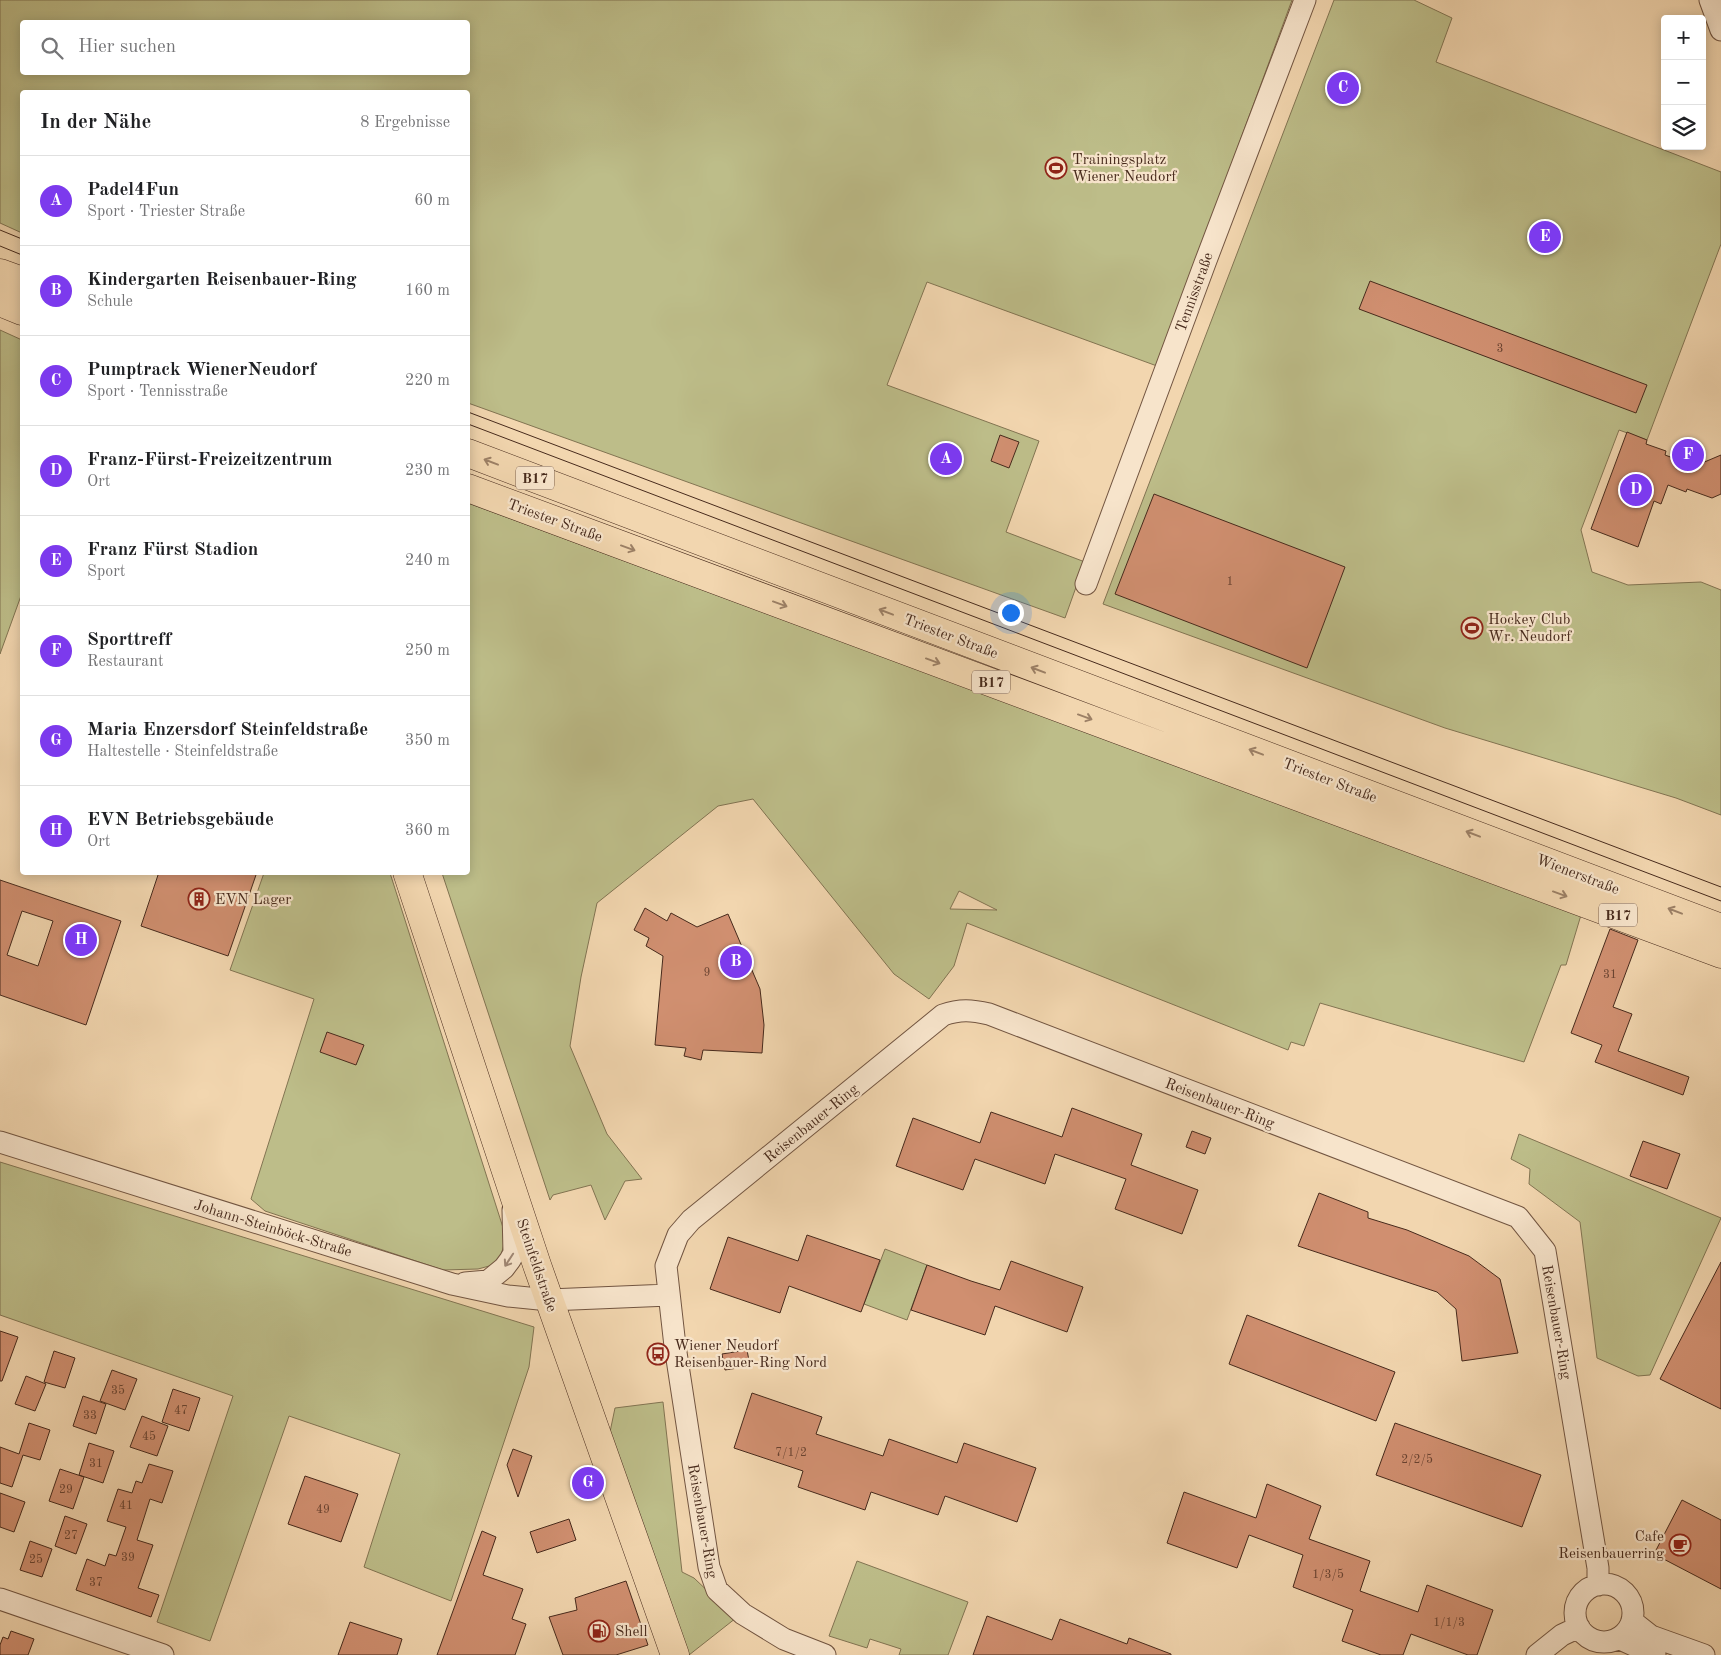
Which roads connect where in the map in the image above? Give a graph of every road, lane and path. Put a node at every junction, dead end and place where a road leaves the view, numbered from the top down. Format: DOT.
graph roads {
  1 [pos="1305,0"];
  2 [pos="1710,0"];
  3 [pos="1721,30"];
  4 [pos="0,272"];
  5 [pos="20,280"];
  6 [pos="0,302"];
  7 [pos="20,310"];
  8 [pos="470,454"];
  9 [pos="470,489"];
  10 [pos="1086,584"];
  11 [pos="1516,864"];
  12 [pos="408,875"];
  13 [pos="1721,928"];
  14 [pos="1721,954"];
  15 [pos="0,1142"];
  16 [pos="513,1195"];
  17 [pos="452,1284"];
  18 [pos="669,1295"];
  19 [pos="549,1300"];
  20 [pos="1598,1585"];
  21 [pos="0,1599"];
  22 [pos="1632,1621"];
  23 [pos="1579,1627"];
  24 [pos="1618,1638"];
  25 [pos="162,1655"];
  26 [pos="675,1655"];
  27 [pos="825,1655"];
  28 [pos="1537,1655"];
  29 [pos="1655,1655"];
  30 [pos="1704,1655"];
  1 -- 10 [label="street, Tennisstraße"];
  2 -- 3 [label="street"];
  4 -- 5 [label="main road"];
  6 -- 7 [label="main road"];
  11 -- 8 [label="main road, Triester Straße / B17, one-way"];
  9 -- 11 [label="main road, Triester Straße / B17, one-way"];
  13 -- 11 [label="main road, Wienerstraße / B17, one-way"];
  11 -- 14 [label="main road, Wienerstraße / B17, one-way"];
  12 -- 16 [label="main road, Steinfeldstraße"];
  15 -- 17 [label="street, Johann-Steinböck-Straße"];
  16 -- 17 [label="street, one-way"];
  16 -- 19 [label="main road, Steinfeldstraße"];
  17 -- 19 [label="street, Johann-Steinböck-Straße"];
  18 -- 19 [label="street"];
  18 -- 20 [label="street, Reisenbauer-Ring"];
  18 -- 27 [label="street, Reisenbauer-Ring"];
  19 -- 26 [label="main road, Steinfeldstraße"];
  20 -- 22 [label="street"];
  20 -- 23 [label="street"];
  21 -- 25 [label="street"];
  22 -- 24 [label="street"];
  22 -- 30 [label="street"];
  23 -- 24 [label="street"];
  23 -- 28 [label="street"];
  24 -- 29 [label="street"];
}
